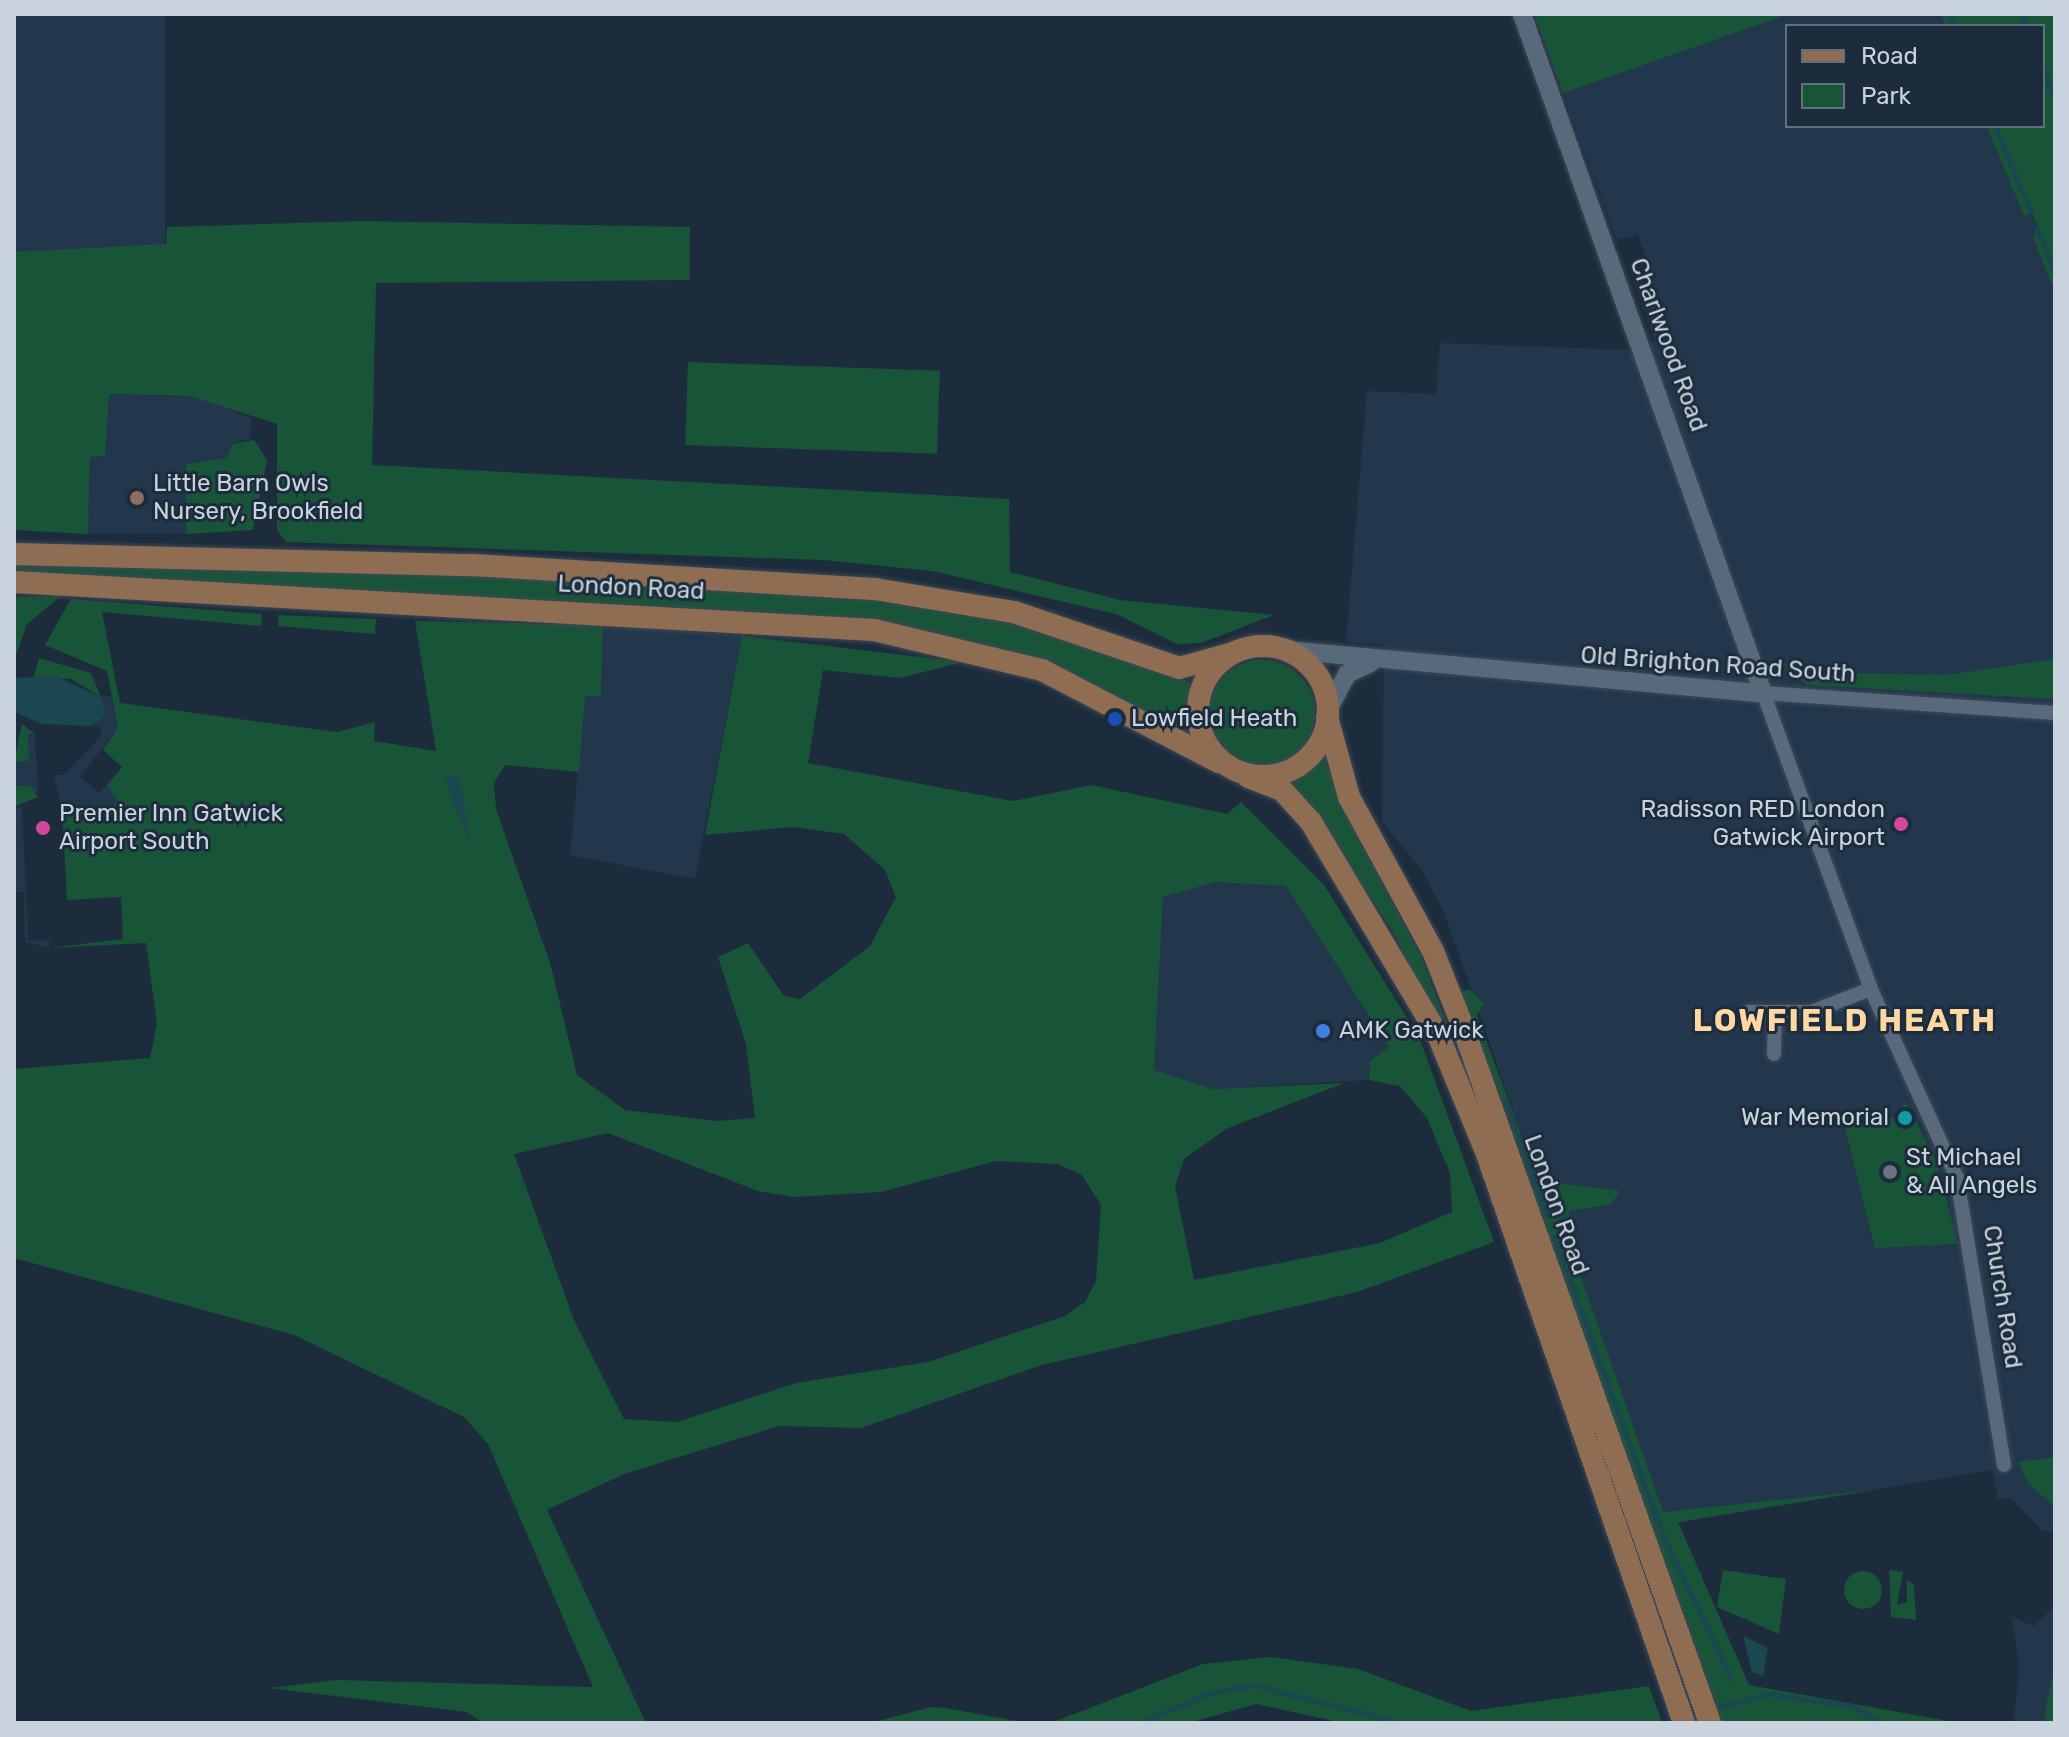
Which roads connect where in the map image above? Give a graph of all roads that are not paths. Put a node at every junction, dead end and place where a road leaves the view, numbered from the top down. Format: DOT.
graph roads {
  1 [pos="1522,14"];
  2 [pos="14,554"];
  3 [pos="14,582"];
  4 [pos="1286,650"];
  5 [pos="1230,654"];
  6 [pos="1378,663"];
  7 [pos="1763,693"];
  8 [pos="2055,713"];
  9 [pos="1327,715"];
  10 [pos="1219,762"];
  11 [pos="1248,777"];
  12 [pos="1871,989"];
  13 [pos="1748,1012"];
  14 [pos="1775,1014"];
  15 [pos="1774,1054"];
  16 [pos="2004,1465"];
  17 [pos="1684,1723"];
  18 [pos="1710,1723"];
  1 -- 7 [label="street, Charlwood Road"];
  2 -- 5 [label="main road, London Road"];
  3 -- 10 [label="main road, London Road"];
  4 -- 5 [label="main road"];
  4 -- 6 [label="street, Old Brighton Road South"];
  4 -- 9 [label="main road"];
  5 -- 10 [label="main road"];
  6 -- 7 [label="street, Old Brighton Road South"];
  6 -- 9 [label="street"];
  7 -- 8 [label="street, Old Brighton Road South"];
  7 -- 12 [label="street, Church Road"];
  9 -- 11 [label="main road"];
  9 -- 18 [label="main road, London Road"];
  10 -- 11 [label="main road"];
  11 -- 17 [label="main road, London Road"];
  12 -- 14 [label="street"];
  12 -- 16 [label="street, Church Road"];
  13 -- 14 [label="street"];
  14 -- 15 [label="street"];
}
